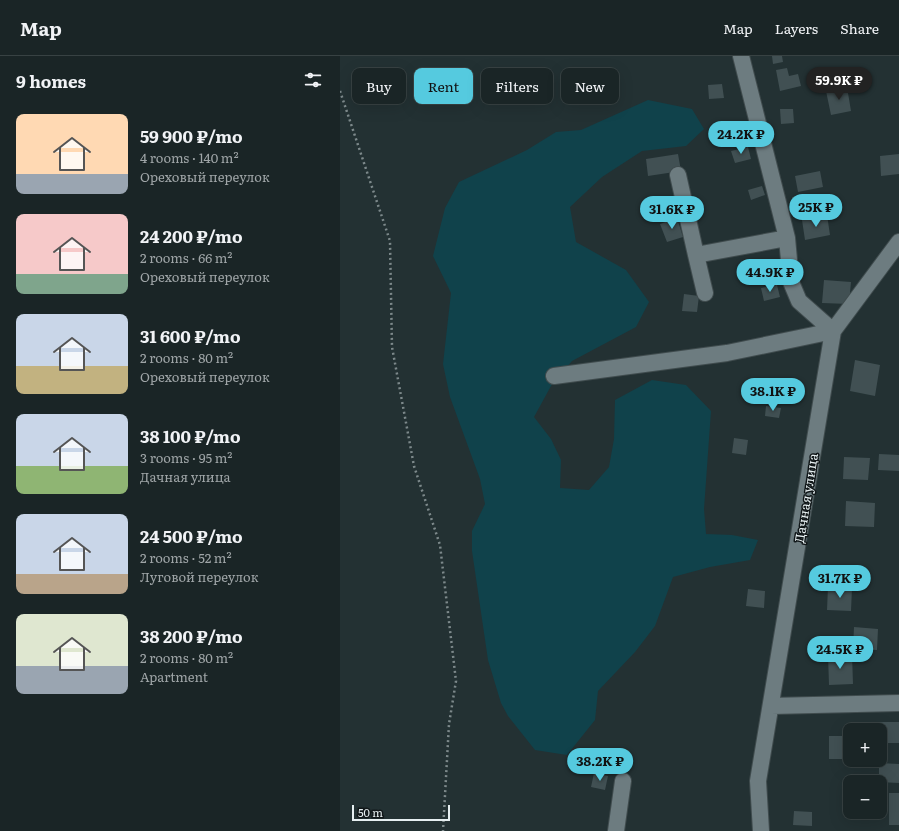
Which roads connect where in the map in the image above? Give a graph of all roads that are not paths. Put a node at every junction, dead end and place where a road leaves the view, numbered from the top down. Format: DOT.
graph roads {
  1 [pos="741,56"];
  2 [pos="678,175"];
  3 [pos="787,238"];
  4 [pos="899,242"];
  5 [pos="696,255"];
  6 [pos="705,293"];
  7 [pos="833,331"];
  8 [pos="554,376"];
  9 [pos="899,703"];
  10 [pos="771,706"];
  11 [pos="622,781"];
  12 [pos="616,831"];
  13 [pos="761,831"];
  1 -- 3 [label="street"];
  2 -- 5 [label="street"];
  3 -- 5 [label="street"];
  3 -- 7 [label="street"];
  4 -- 7 [label="street"];
  5 -- 6 [label="street"];
  7 -- 8 [label="street"];
  7 -- 10 [label="street, Дачная улица"];
  9 -- 10 [label="street"];
  10 -- 13 [label="street, Дачная улица"];
  11 -- 12 [label="street"];
}
